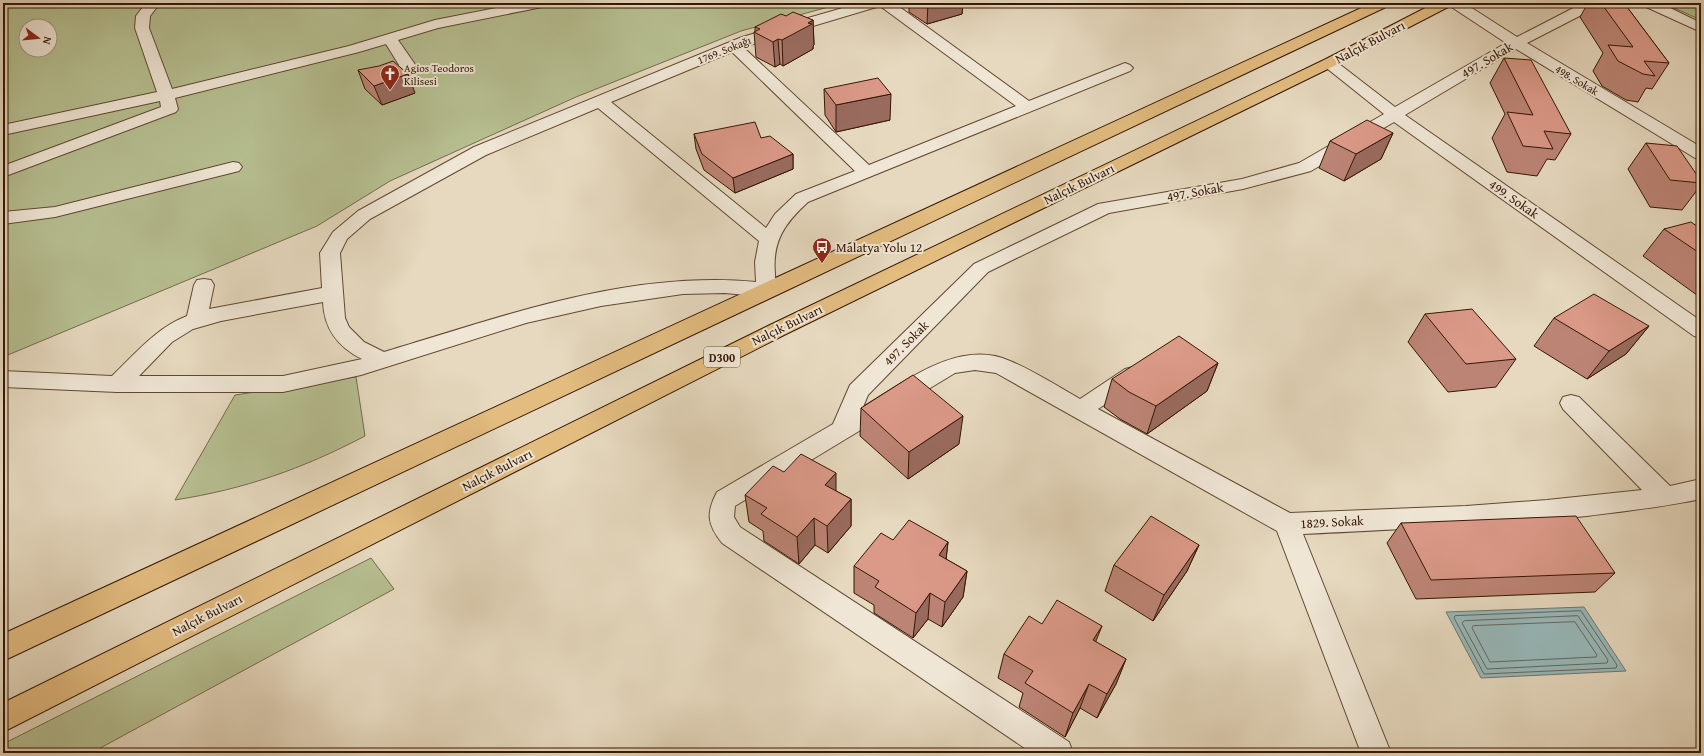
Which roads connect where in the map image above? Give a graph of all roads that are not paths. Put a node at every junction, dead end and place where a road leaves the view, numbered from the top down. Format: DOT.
graph roads {
  1 [pos="153,3"];
  2 [pos="542,3"];
  3 [pos="875,3"];
  4 [pos="885,3"];
  5 [pos="1383,3"];
  6 [pos="1445,3"];
  7 [pos="1455,3"];
  8 [pos="1594,3"];
  9 [pos="1649,3"];
  10 [pos="487,9"];
  11 [pos="1701,28"];
  12 [pos="390,38"];
  13 [pos="1516,43"];
  14 [pos="734,46"];
  15 [pos="1329,63"];
  16 [pos="1125,68"];
  17 [pos="372,82"];
  18 [pos="166,95"];
  19 [pos="601,102"];
  20 [pos="1027,107"];
  21 [pos="1395,115"];
  22 [pos="3,130"];
  23 [pos="1701,154"];
  24 [pos="233,166"];
  25 [pos="3,172"];
  26 [pos="866,172"];
  27 [pos="3,218"];
  28 [pos="769,240"];
  29 [pos="204,285"];
  30 [pos="767,290"];
  31 [pos="333,293"];
  32 [pos="196,320"];
  33 [pos="1701,331"];
  34 [pos="382,360"];
  35 [pos="1151,363"];
  36 [pos="3,379"];
  37 [pos="117,384"];
  38 [pos="1571,403"];
  39 [pos="1081,409"];
  40 [pos="842,430"];
  41 [pos="1701,489"];
  42 [pos="1665,497"];
  43 [pos="1287,524"];
  44 [pos="3,648"];
  45 [pos="3,718"];
  46 [pos="1058,753"];
  47 [pos="1376,753"];
  1 -- 18 [label="street"];
  2 -- 10 [label="street"];
  3 -- 14 [label="street, 1769. Sokağı"];
  4 -- 20 [label="street"];
  5 -- 30 [label="highway"];
  6 -- 15 [label="highway, Nalçık Bulvarı / D300"];
  7 -- 13 [label="street, 498. Sokak"];
  8 -- 13 [label="street, 497. Sokak"];
  9 -- 11 [label="street"];
  10 -- 12 [label="street"];
  12 -- 17 [label="street"];
  12 -- 18 [label="street"];
  13 -- 21 [label="street, 497. Sokak"];
  13 -- 23 [label="street, 498. Sokak"];
  14 -- 19 [label="street, 1769. Sokağı"];
  14 -- 26 [label="street"];
  15 -- 21 [label="street, 499. Sokak"];
  15 -- 45 [label="highway, Nalçık Bulvarı / D300"];
  16 -- 20 [label="street"];
  18 -- 22 [label="street"];
  18 -- 25 [label="street"];
  19 -- 28 [label="street"];
  19 -- 31 [label="street, 1769. Sokağı"];
  20 -- 26 [label="street"];
  21 -- 33 [label="street, 499. Sokak"];
  21 -- 40 [label="street, 497. Sokak"];
  24 -- 27 [label="street"];
  26 -- 28 [label="street"];
  28 -- 30 [label="street"];
  29 -- 32 [label="street"];
  30 -- 34 [label="street"];
  30 -- 44 [label="highway"];
  31 -- 32 [label="street"];
  31 -- 34 [label="street, 1769. Sokağı"];
  32 -- 37 [label="street"];
  34 -- 37 [label="street"];
  35 -- 39 [label="street"];
  36 -- 37 [label="street"];
  38 -- 42 [label="street"];
  39 -- 40 [label="street, 1829. Sokak"];
  39 -- 43 [label="street, 1829. Sokak"];
  40 -- 46 [label="street, 1829. Sokak"];
  41 -- 42 [label="street, 1829. Sokak"];
  42 -- 43 [label="street, 1829. Sokak"];
  43 -- 47 [label="street"];
}
